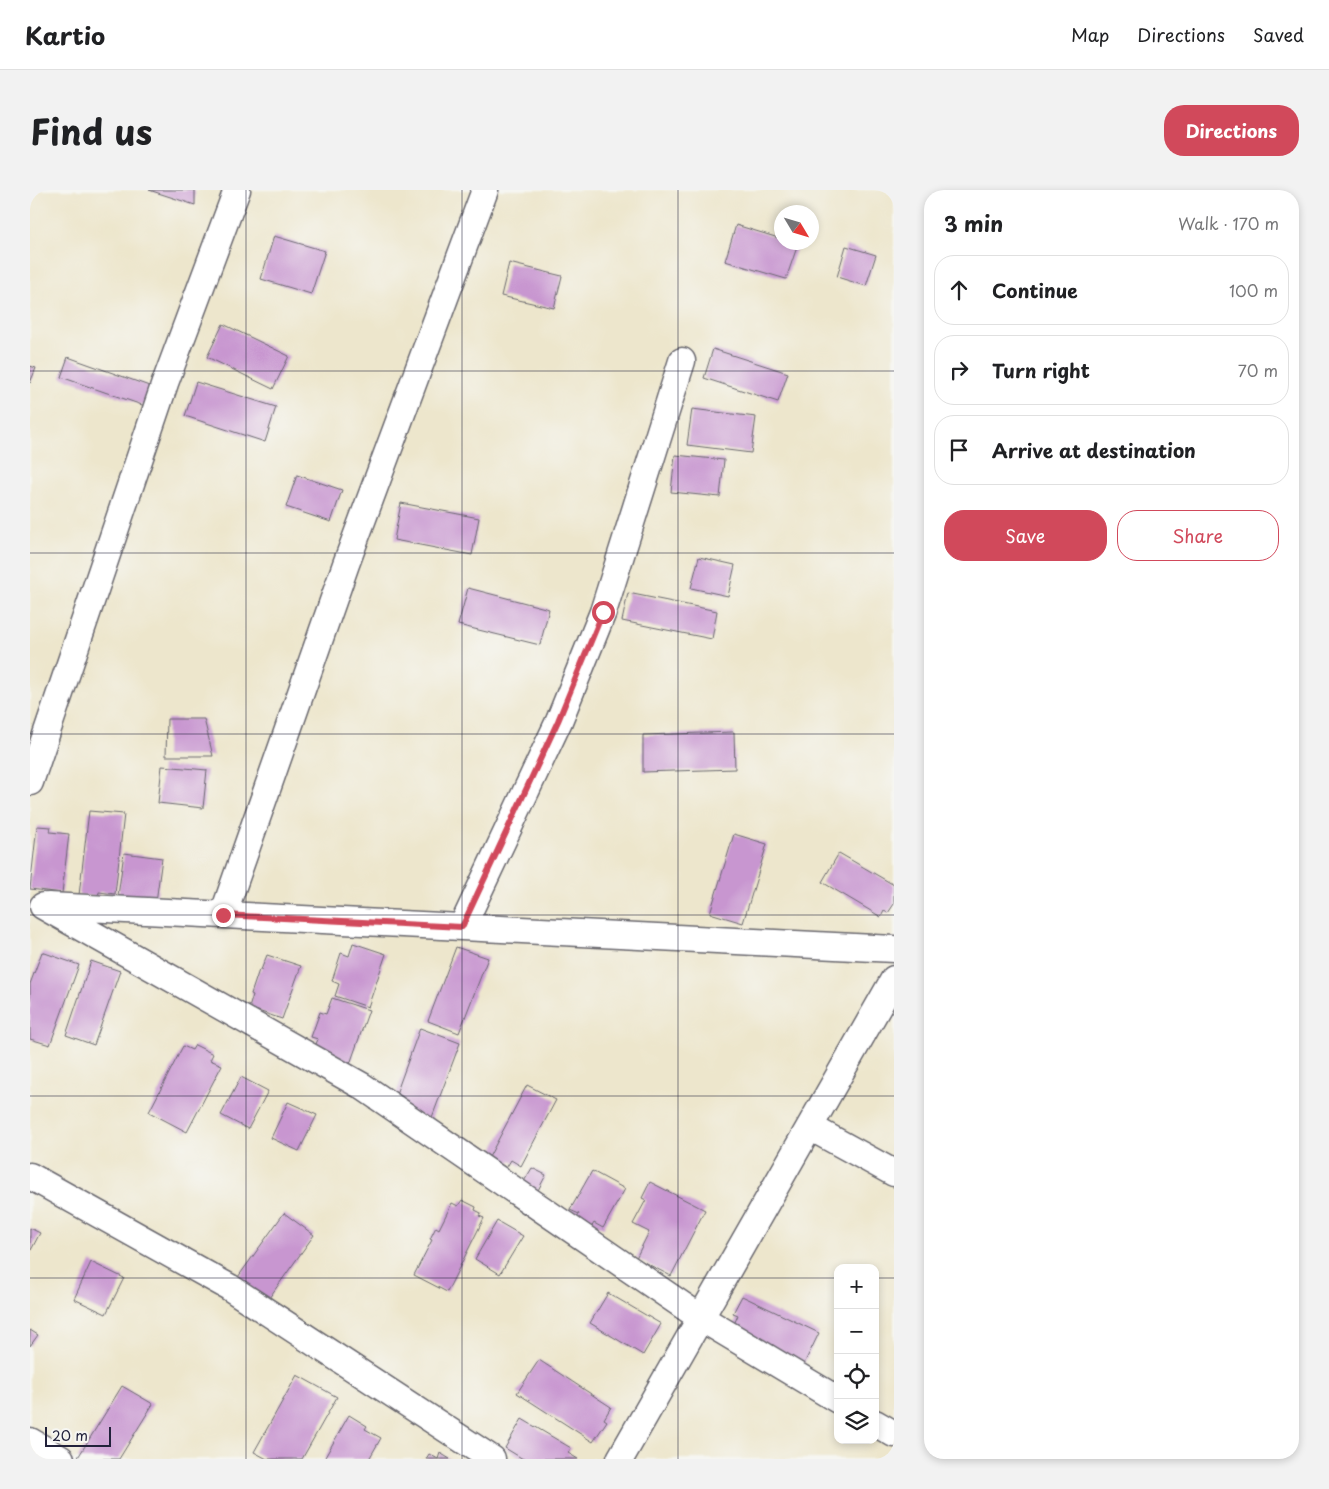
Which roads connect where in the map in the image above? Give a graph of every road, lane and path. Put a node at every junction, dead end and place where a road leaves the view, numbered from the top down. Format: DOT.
graph roads {
  1 [pos="237,190"];
  2 [pos="485,190"];
  3 [pos="682,361"];
  4 [pos="30,782"];
  5 [pos="36,906"];
  6 [pos="223,915"];
  7 [pos="462,927"];
  8 [pos="894,949"];
  9 [pos="894,979"];
  10 [pos="810,1127"];
  11 [pos="894,1173"];
  12 [pos="30,1176"];
  13 [pos="701,1318"];
  14 [pos="836,1399"];
  15 [pos="879,1425"];
  16 [pos="894,1434"];
  17 [pos="30,1441"];
  18 [pos="61,1459"];
  19 [pos="492,1459"];
  20 [pos="620,1459"];
  1 -- 4 [label="street"];
  2 -- 6 [label="street"];
  3 -- 7 [label="street"];
  5 -- 6 [label="street"];
  5 -- 13 [label="street"];
  6 -- 7 [label="street"];
  7 -- 8 [label="street"];
  9 -- 10 [label="street"];
  10 -- 11 [label="street"];
  10 -- 13 [label="street"];
  12 -- 19 [label="street"];
  13 -- 14 [label="street"];
  13 -- 20 [label="street"];
  15 -- 16 [label="street"];
  17 -- 18 [label="street"];
}
